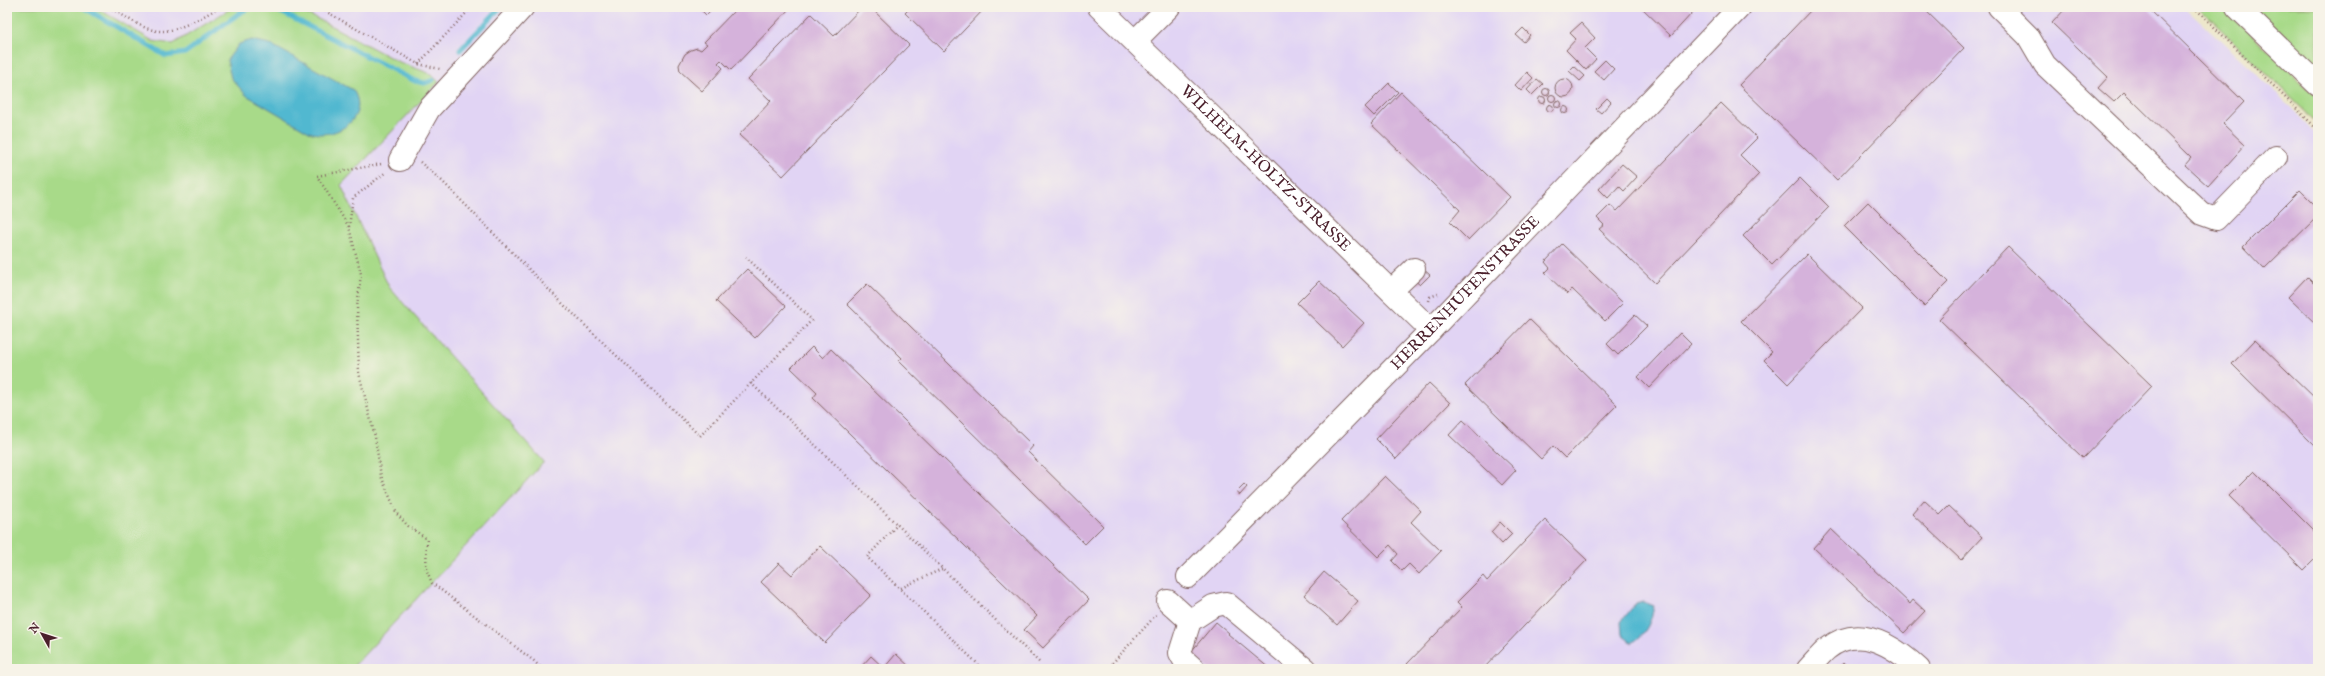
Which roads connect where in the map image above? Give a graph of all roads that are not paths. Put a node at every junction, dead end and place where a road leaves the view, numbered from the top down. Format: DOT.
graph roads {
  1 [pos="523,7"];
  2 [pos="1099,7"];
  3 [pos="1168,7"];
  4 [pos="1740,7"];
  5 [pos="1999,7"];
  6 [pos="2238,7"];
  7 [pos="1135,41"];
  8 [pos="2318,85"];
  9 [pos="2276,157"];
  10 [pos="400,160"];
  11 [pos="1414,269"];
  12 [pos="1391,291"];
  13 [pos="1431,330"];
  14 [pos="1188,577"];
  15 [pos="1168,601"];
  16 [pos="1190,621"];
  17 [pos="1194,669"];
  18 [pos="1305,669"];
  19 [pos="1808,669"];
  20 [pos="1919,669"];
  1 -- 10 [label="street"];
  2 -- 7 [label="street, WILHELM-HOLTZ-STRASSE"];
  3 -- 7 [label="street"];
  4 -- 13 [label="street, HERRENHUFENSTRASSE"];
  5 -- 9 [label="street"];
  6 -- 8 [label="street"];
  7 -- 12 [label="street, WILHELM-HOLTZ-STRASSE"];
  11 -- 12 [label="street"];
  12 -- 13 [label="street, WILHELM-HOLTZ-STRASSE"];
  13 -- 14 [label="street, HERRENHUFENSTRASSE"];
  15 -- 16 [label="street"];
  16 -- 17 [label="street"];
  16 -- 18 [label="street"];
  19 -- 20 [label="street"];
}
